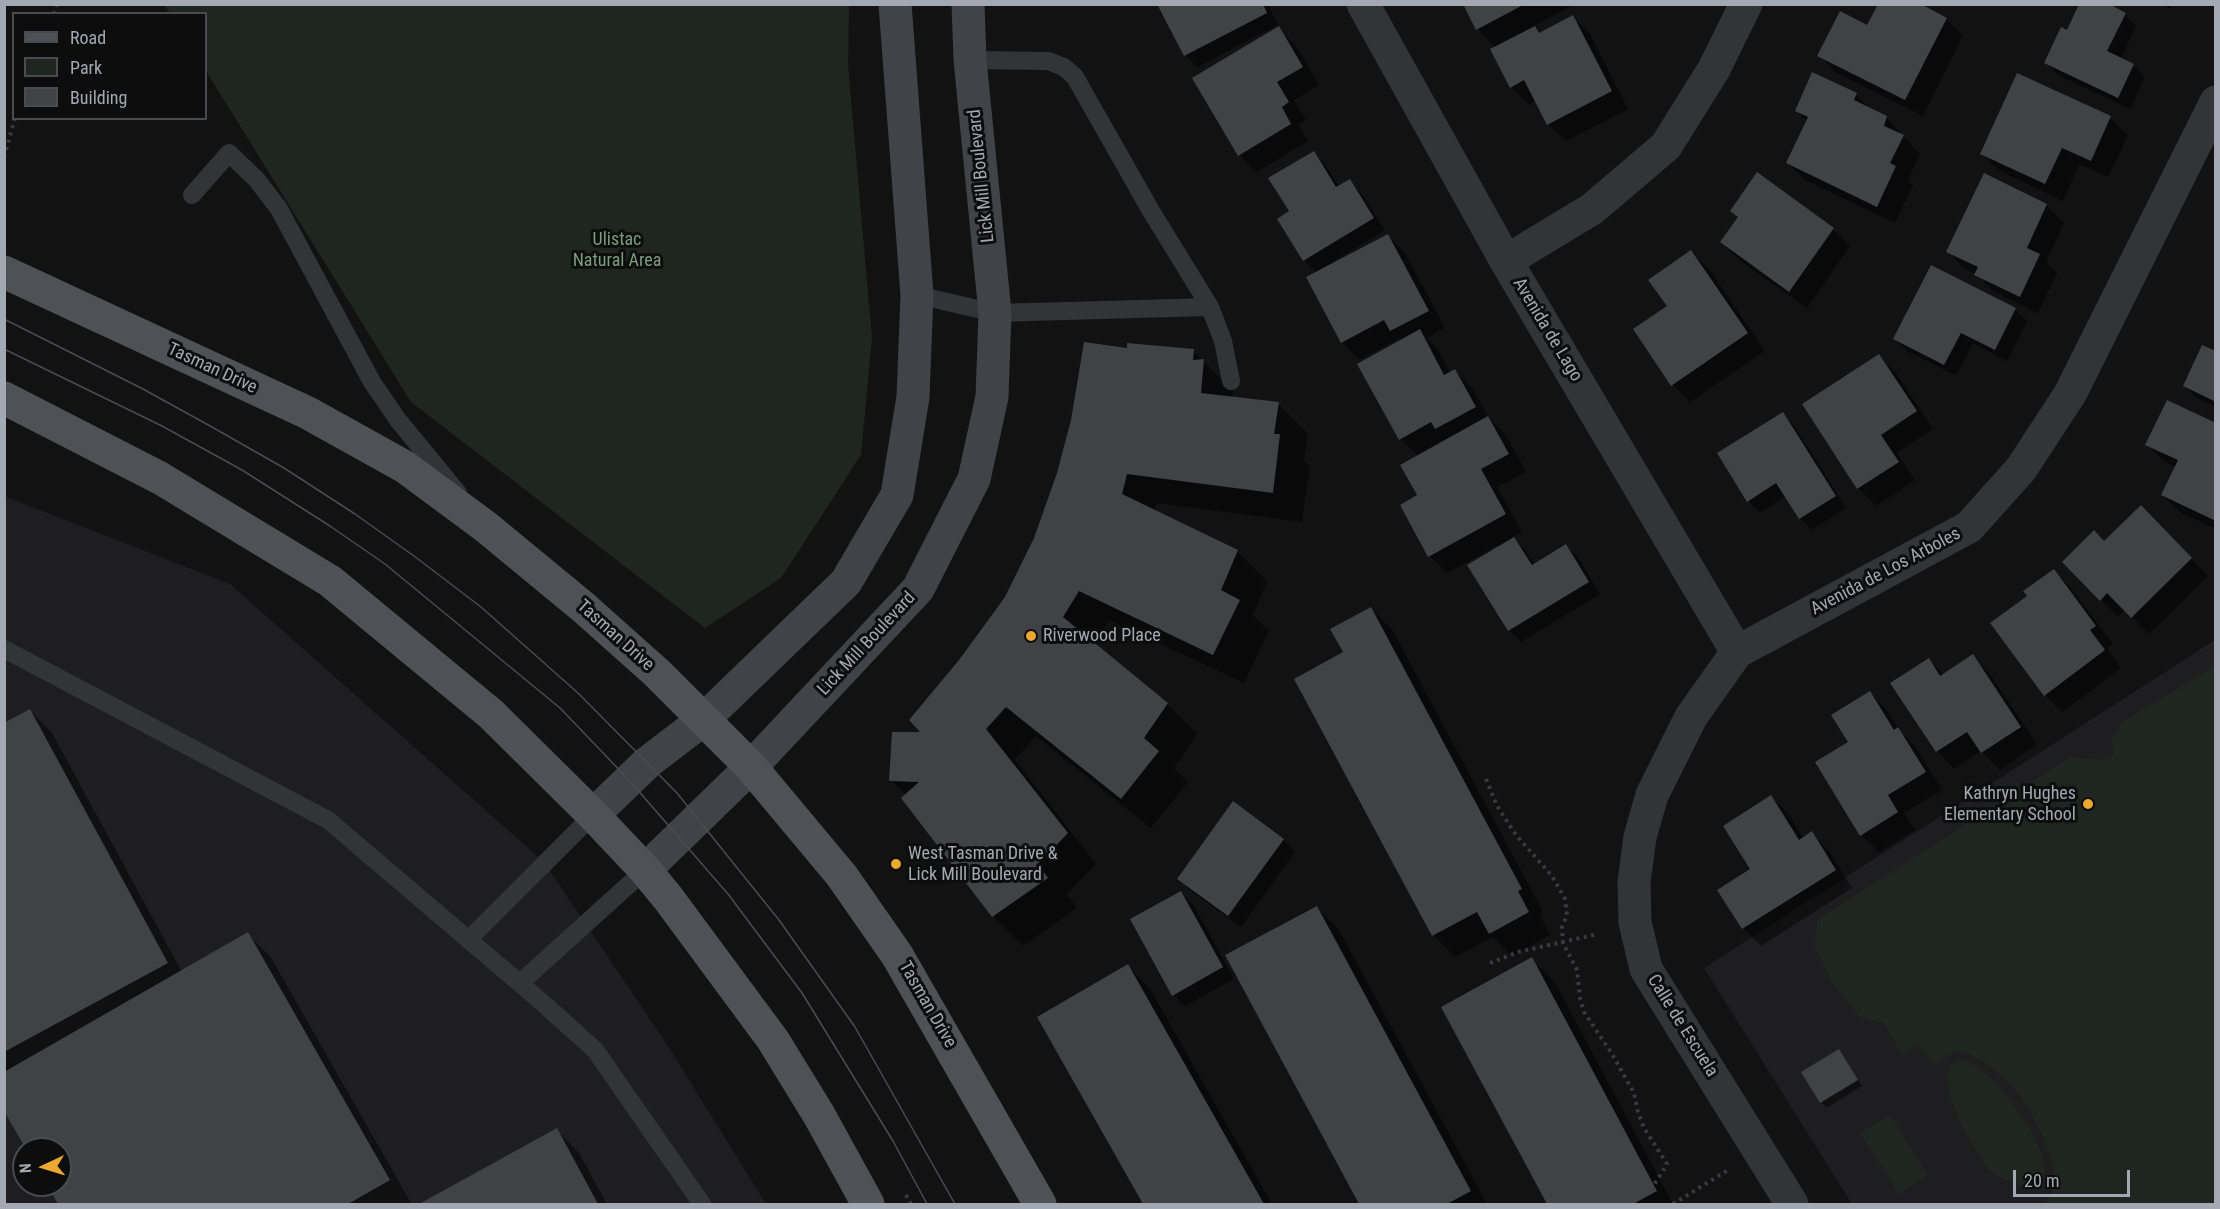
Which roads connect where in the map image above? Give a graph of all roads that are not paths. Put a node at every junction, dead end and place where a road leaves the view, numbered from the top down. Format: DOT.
graph roads {
  1 [pos="895,4"];
  2 [pos="968,4"];
  3 [pos="1363,4"];
  4 [pos="1746,4"];
  5 [pos="970,60"];
  6 [pos="2216,102"];
  7 [pos="192,195"];
  8 [pos="1506,261"];
  9 [pos="4,272"];
  10 [pos="917,295"];
  11 [pos="1210,307"];
  12 [pos="995,314"];
  13 [pos="1231,381"];
  14 [pos="4,398"];
  15 [pos="486,527"];
  16 [pos="4,649"];
  17 [pos="1737,652"];
  18 [pos="703,720"];
  19 [pos="751,767"];
  20 [pos="1652,795"];
  21 [pos="593,815"];
  22 [pos="645,870"];
  23 [pos="468,940"];
  24 [pos="520,983"];
  25 [pos="702,1204"];
  26 [pos="868,1204"];
  27 [pos="1040,1204"];
  28 [pos="1792,1204"];
  1 -- 10 [label="main road"];
  2 -- 5 [label="main road, Lick Mill Boulevard"];
  3 -- 8 [label="street, Avenida de Lago"];
  4 -- 8 [label="street"];
  5 -- 11 [label="lane"];
  5 -- 12 [label="main road, Lick Mill Boulevard"];
  6 -- 17 [label="street, Avenida de Los Arboles"];
  7 -- 15 [label="lane"];
  8 -- 17 [label="street, Avenida de Lago"];
  9 -- 15 [label="main road, Tasman Drive"];
  10 -- 12 [label="lane"];
  10 -- 18 [label="main road"];
  11 -- 12 [label="lane"];
  11 -- 13 [label="lane"];
  12 -- 19 [label="main road, Lick Mill Boulevard"];
  14 -- 21 [label="main road"];
  15 -- 18 [label="main road, Tasman Drive"];
  16 -- 23 [label="lane"];
  17 -- 20 [label="street, Avenida de Los Arboles"];
  18 -- 19 [label="main road, Tasman Drive"];
  18 -- 21 [label="main road"];
  19 -- 22 [label="main road, Lick Mill Boulevard"];
  19 -- 27 [label="main road, Tasman Drive"];
  20 -- 28 [label="street, Calle de Escuela"];
  21 -- 22 [label="main road"];
  21 -- 23 [label="lane"];
  22 -- 24 [label="lane"];
  22 -- 26 [label="main road"];
  23 -- 24 [label="lane"];
  24 -- 25 [label="lane"];
}
